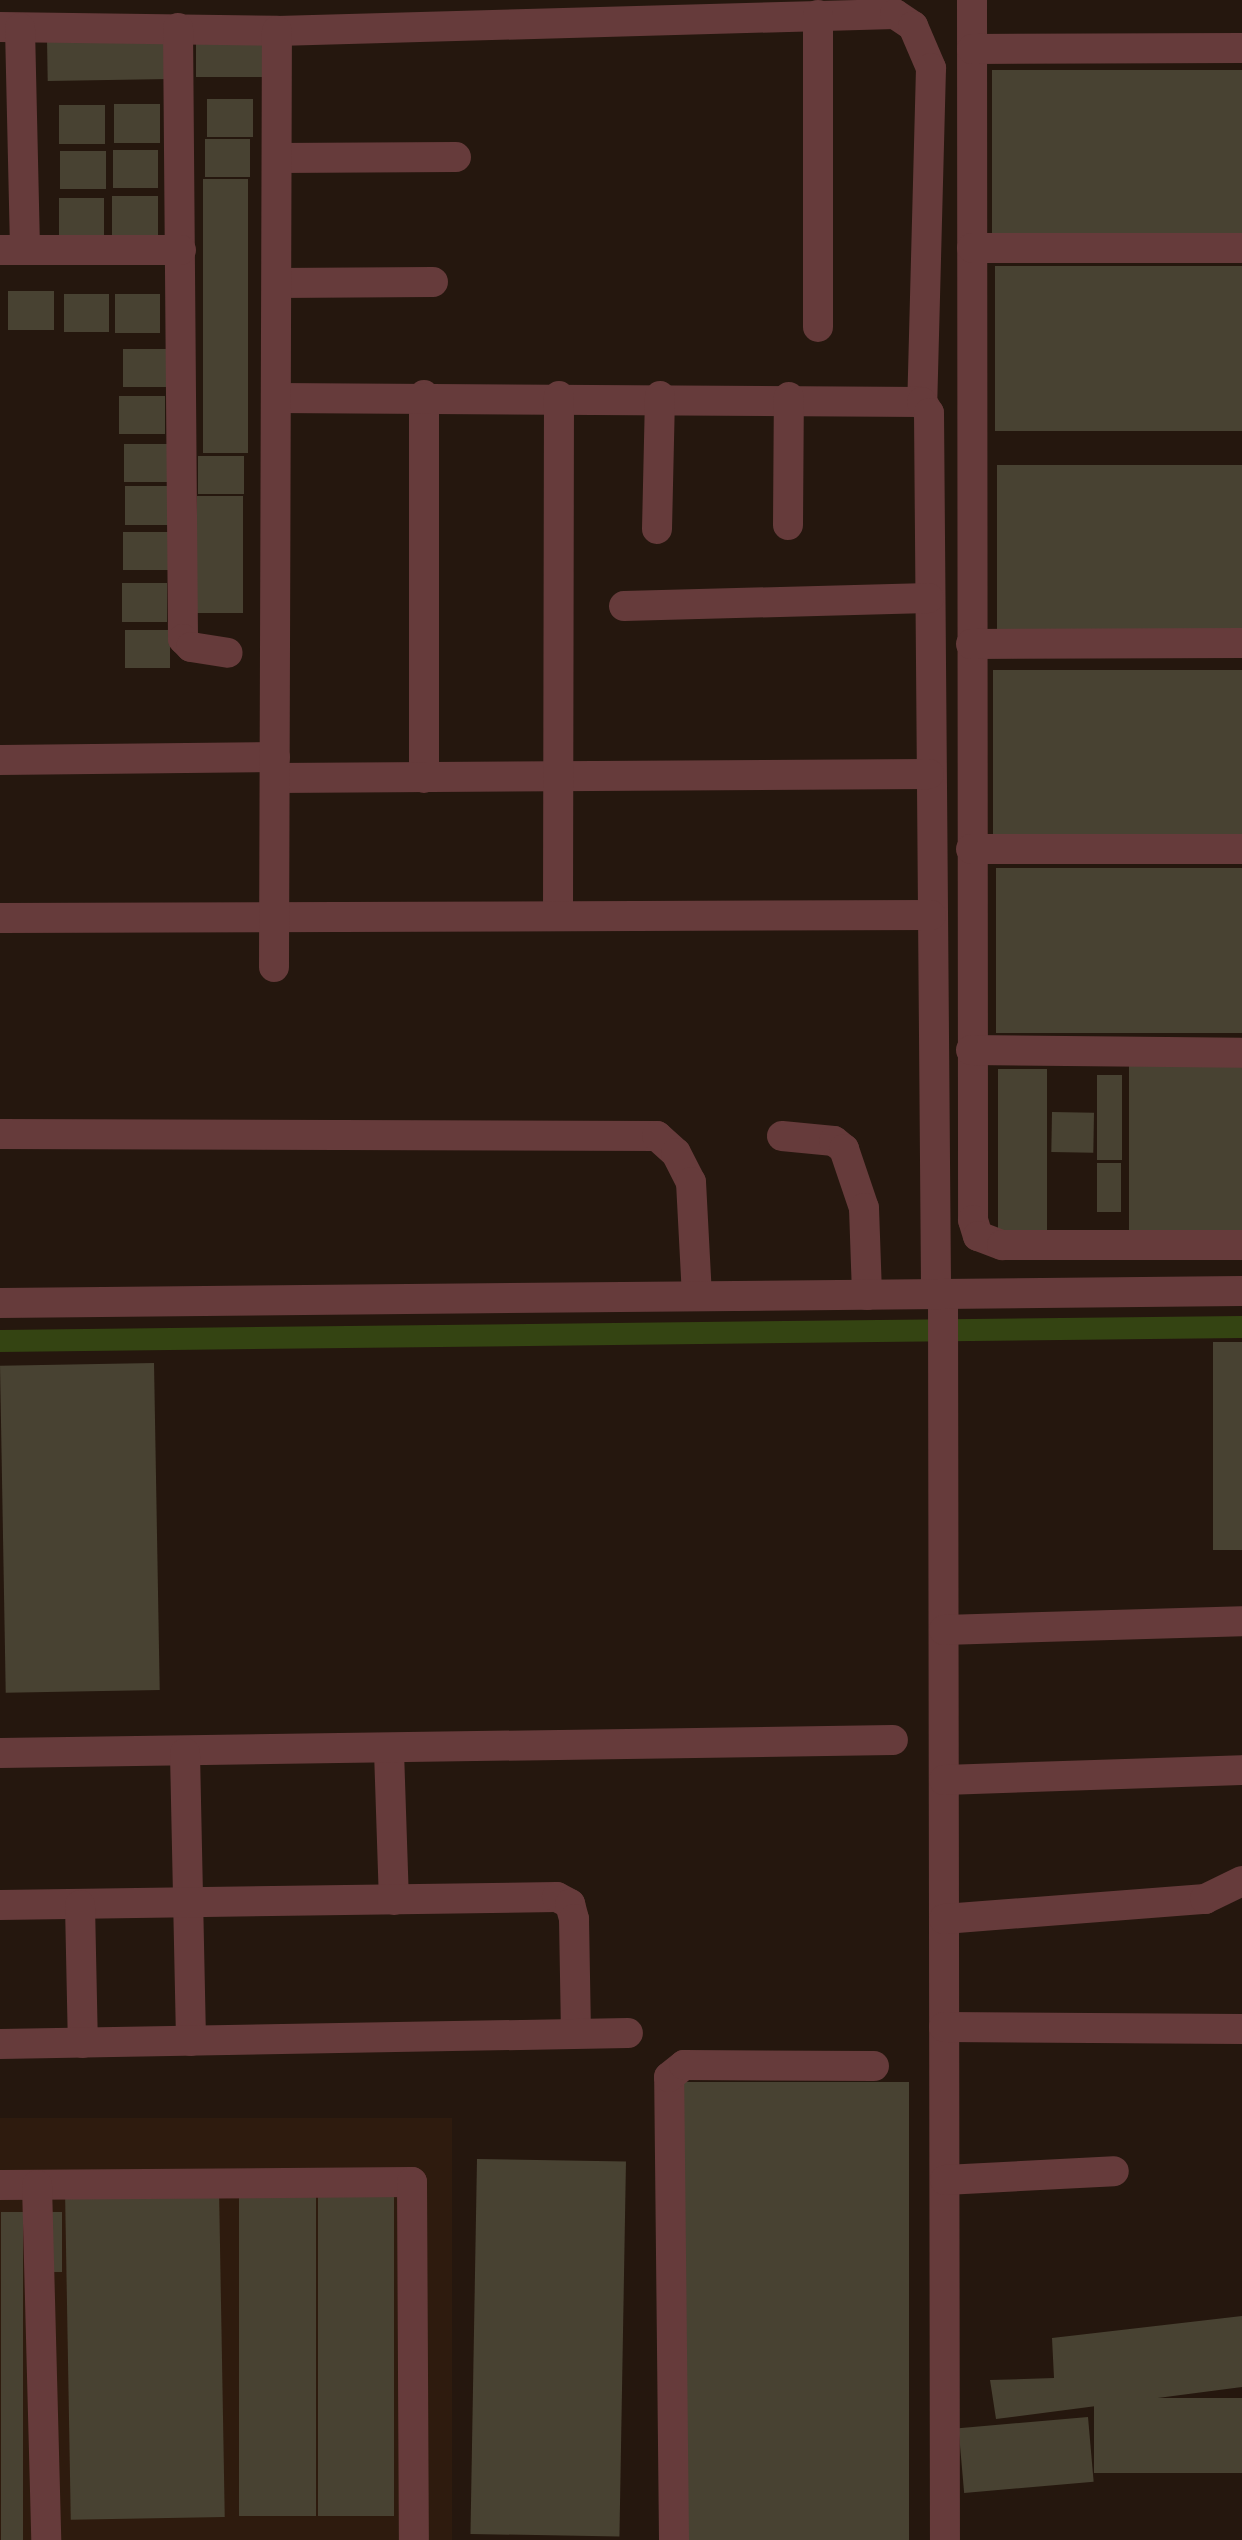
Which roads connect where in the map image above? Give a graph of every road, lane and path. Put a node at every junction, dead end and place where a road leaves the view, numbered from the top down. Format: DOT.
graph roads {
  1 [pos="972,0"];
  2 [pos="818,15"];
  3 [pos="10,28"];
  4 [pos="178,28"];
  5 [pos="277,31"];
  6 [pos="1242,48"];
  7 [pos="972,49"];
  8 [pos="456,157"];
  9 [pos="278,158"];
  10 [pos="972,248"];
  11 [pos="1242,248"];
  12 [pos="13,250"];
  13 [pos="181,250"];
  14 [pos="433,282"];
  15 [pos="277,283"];
  16 [pos="818,327"];
  17 [pos="424,395"];
  18 [pos="559,396"];
  19 [pos="660,396"];
  20 [pos="789,397"];
  21 [pos="276,398"];
  22 [pos="922,402"];
  23 [pos="788,525"];
  24 [pos="657,529"];
  25 [pos="930,598"];
  26 [pos="624,606"];
  27 [pos="1242,643"];
  28 [pos="971,644"];
  29 [pos="228,653"];
  30 [pos="0,760"];
  31 [pos="275,768"];
  32 [pos="930,774"];
  33 [pos="558,776"];
  34 [pos="424,778"];
  35 [pos="971,849"];
  36 [pos="1242,849"];
  37 [pos="275,914"];
  38 [pos="558,914"];
  39 [pos="931,915"];
  40 [pos="0,918"];
  41 [pos="274,967"];
  42 [pos="971,1050"];
  43 [pos="1242,1053"];
  44 [pos="0,1134"];
  45 [pos="782,1136"];
  46 [pos="1242,1245"];
  47 [pos="1242,1291"];
  48 [pos="867,1294"];
  49 [pos="696,1296"];
  50 [pos="0,1304"];
  51 [pos="942,1308"];
  52 [pos="1242,1622"];
  53 [pos="944,1630"];
  54 [pos="892,1740"];
  55 [pos="389,1752"];
  56 [pos="0,1753"];
  57 [pos="185,1753"];
  58 [pos="1242,1770"];
  59 [pos="944,1780"];
  60 [pos="1242,1881"];
  61 [pos="394,1900"];
  62 [pos="188,1903"];
  63 [pos="80,1905"];
  64 [pos="0,1906"];
  65 [pos="944,1919"];
  66 [pos="944,2028"];
  67 [pos="1242,2029"];
  68 [pos="576,2034"];
  69 [pos="628,2034"];
  70 [pos="190,2041"];
  71 [pos="83,2042"];
  72 [pos="0,2044"];
  73 [pos="874,2066"];
  74 [pos="1114,2171"];
  75 [pos="945,2180"];
  76 [pos="37,2185"];
  77 [pos="0,2186"];
  78 [pos="46,2540"];
  79 [pos="414,2540"];
  80 [pos="674,2540"];
  81 [pos="945,2540"];
  1 -- 7 [label="street"];
  2 -- 5 [label="street"];
  2 -- 16 [label="street"];
  2 -- 22 [label="street"];
  3 -- 4 [label="street"];
  3 -- 12 [label="street"];
  4 -- 5 [label="street"];
  4 -- 13 [label="street"];
  5 -- 9 [label="street"];
  6 -- 7 [label="street"];
  7 -- 10 [label="street"];
  8 -- 9 [label="street"];
  9 -- 15 [label="street"];
  10 -- 11 [label="street"];
  10 -- 28 [label="street"];
  12 -- 13 [label="street"];
  13 -- 29 [label="street"];
  14 -- 15 [label="street"];
  15 -- 21 [label="street"];
  17 -- 18 [label="street"];
  17 -- 21 [label="street"];
  17 -- 34 [label="street"];
  18 -- 19 [label="street"];
  18 -- 33 [label="street"];
  19 -- 20 [label="street"];
  19 -- 24 [label="street"];
  20 -- 22 [label="street"];
  20 -- 23 [label="street"];
  21 -- 31 [label="street"];
  22 -- 25 [label="street"];
  25 -- 26 [label="street"];
  25 -- 32 [label="street"];
  27 -- 28 [label="street"];
  28 -- 35 [label="street"];
  30 -- 31 [label="street"];
  31 -- 34 [label="street"];
  31 -- 37 [label="street"];
  32 -- 33 [label="street"];
  32 -- 39 [label="street"];
  33 -- 34 [label="street"];
  33 -- 38 [label="street"];
  35 -- 36 [label="street"];
  35 -- 42 [label="street"];
  37 -- 38 [label="street"];
  37 -- 40 [label="street"];
  37 -- 41 [label="street"];
  38 -- 39 [label="street"];
  39 -- 51 [label="street"];
  42 -- 43 [label="street"];
  42 -- 46 [label="street"];
  44 -- 49 [label="street"];
  45 -- 48 [label="street"];
  47 -- 51 [label="street"];
  48 -- 49 [label="street"];
  48 -- 51 [label="street"];
  49 -- 50 [label="street"];
  51 -- 53 [label="street"];
  52 -- 53 [label="street"];
  53 -- 59 [label="street"];
  54 -- 55 [label="street"];
  55 -- 57 [label="street"];
  55 -- 61 [label="street"];
  56 -- 57 [label="street"];
  57 -- 62 [label="street"];
  58 -- 59 [label="street"];
  59 -- 65 [label="street"];
  60 -- 65 [label="street"];
  61 -- 62 [label="street"];
  61 -- 68 [label="street"];
  62 -- 63 [label="street"];
  62 -- 70 [label="street"];
  63 -- 64 [label="street"];
  63 -- 71 [label="street"];
  65 -- 66 [label="street"];
  66 -- 67 [label="street"];
  66 -- 75 [label="street"];
  68 -- 69 [label="street"];
  68 -- 70 [label="street"];
  70 -- 71 [label="street"];
  71 -- 72 [label="street"];
  73 -- 80 [label="street"];
  74 -- 75 [label="street"];
  75 -- 81 [label="street"];
  76 -- 77 [label="street"];
  76 -- 78 [label="street"];
  76 -- 79 [label="street"];
}
